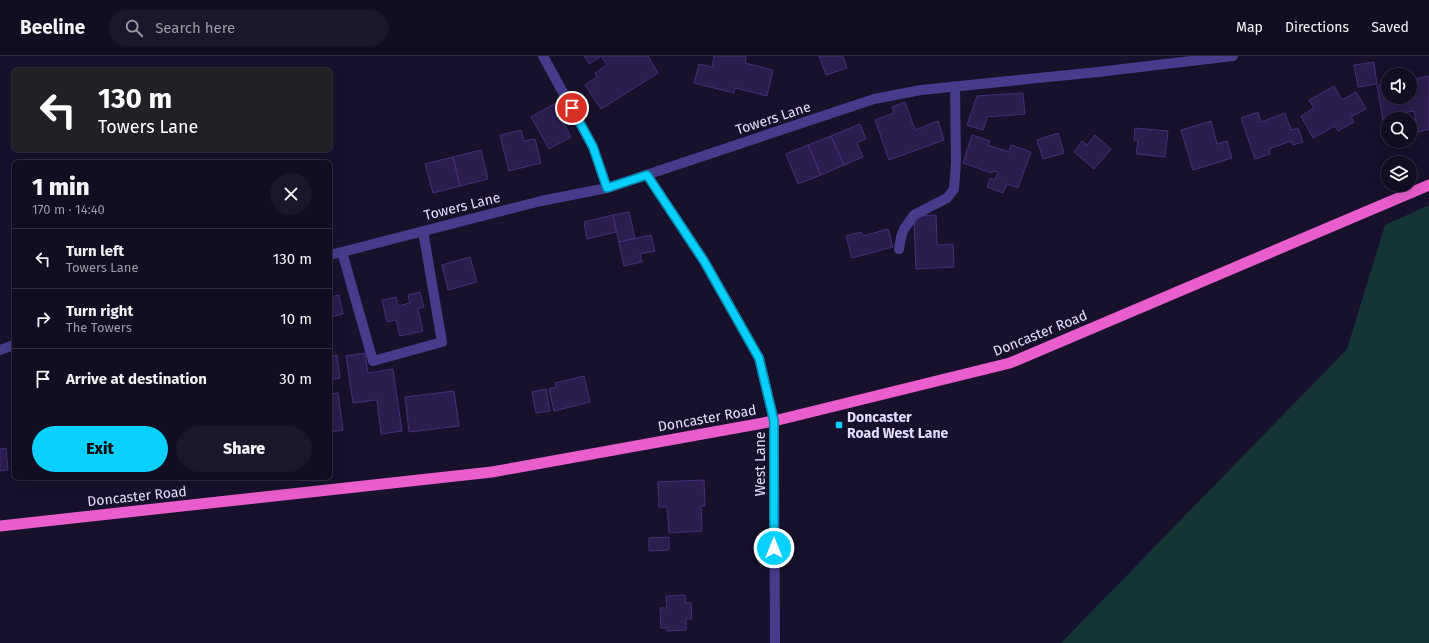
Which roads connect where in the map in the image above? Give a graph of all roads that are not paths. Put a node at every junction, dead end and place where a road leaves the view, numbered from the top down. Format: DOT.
graph roads {
  1 [pos="543,56"];
  2 [pos="1233,56"];
  3 [pos="956,86"];
  4 [pos="647,175"];
  5 [pos="1429,185"];
  6 [pos="607,188"];
  7 [pos="423,231"];
  8 [pos="899,249"];
  9 [pos="342,252"];
  10 [pos="332,254"];
  11 [pos="12,346"];
  12 [pos="0,350"];
  13 [pos="774,421"];
  14 [pos="0,526"];
  15 [pos="775,643"];
  1 -- 6 [label="street"];
  2 -- 3 [label="street, Towers Lane"];
  3 -- 4 [label="street, Towers Lane"];
  3 -- 8 [label="street"];
  4 -- 6 [label="street, Towers Lane"];
  4 -- 13 [label="street, West Lane"];
  5 -- 13 [label="highway, Doncaster Road"];
  6 -- 7 [label="street, Towers Lane"];
  7 -- 9 [label="street, Towers Lane"];
  7 -- 9 [label="street"];
  9 -- 10 [label="street, Towers Lane"];
  11 -- 12 [label="street"];
  13 -- 14 [label="highway, Doncaster Road"];
  13 -- 15 [label="street, West Lane"];
}
